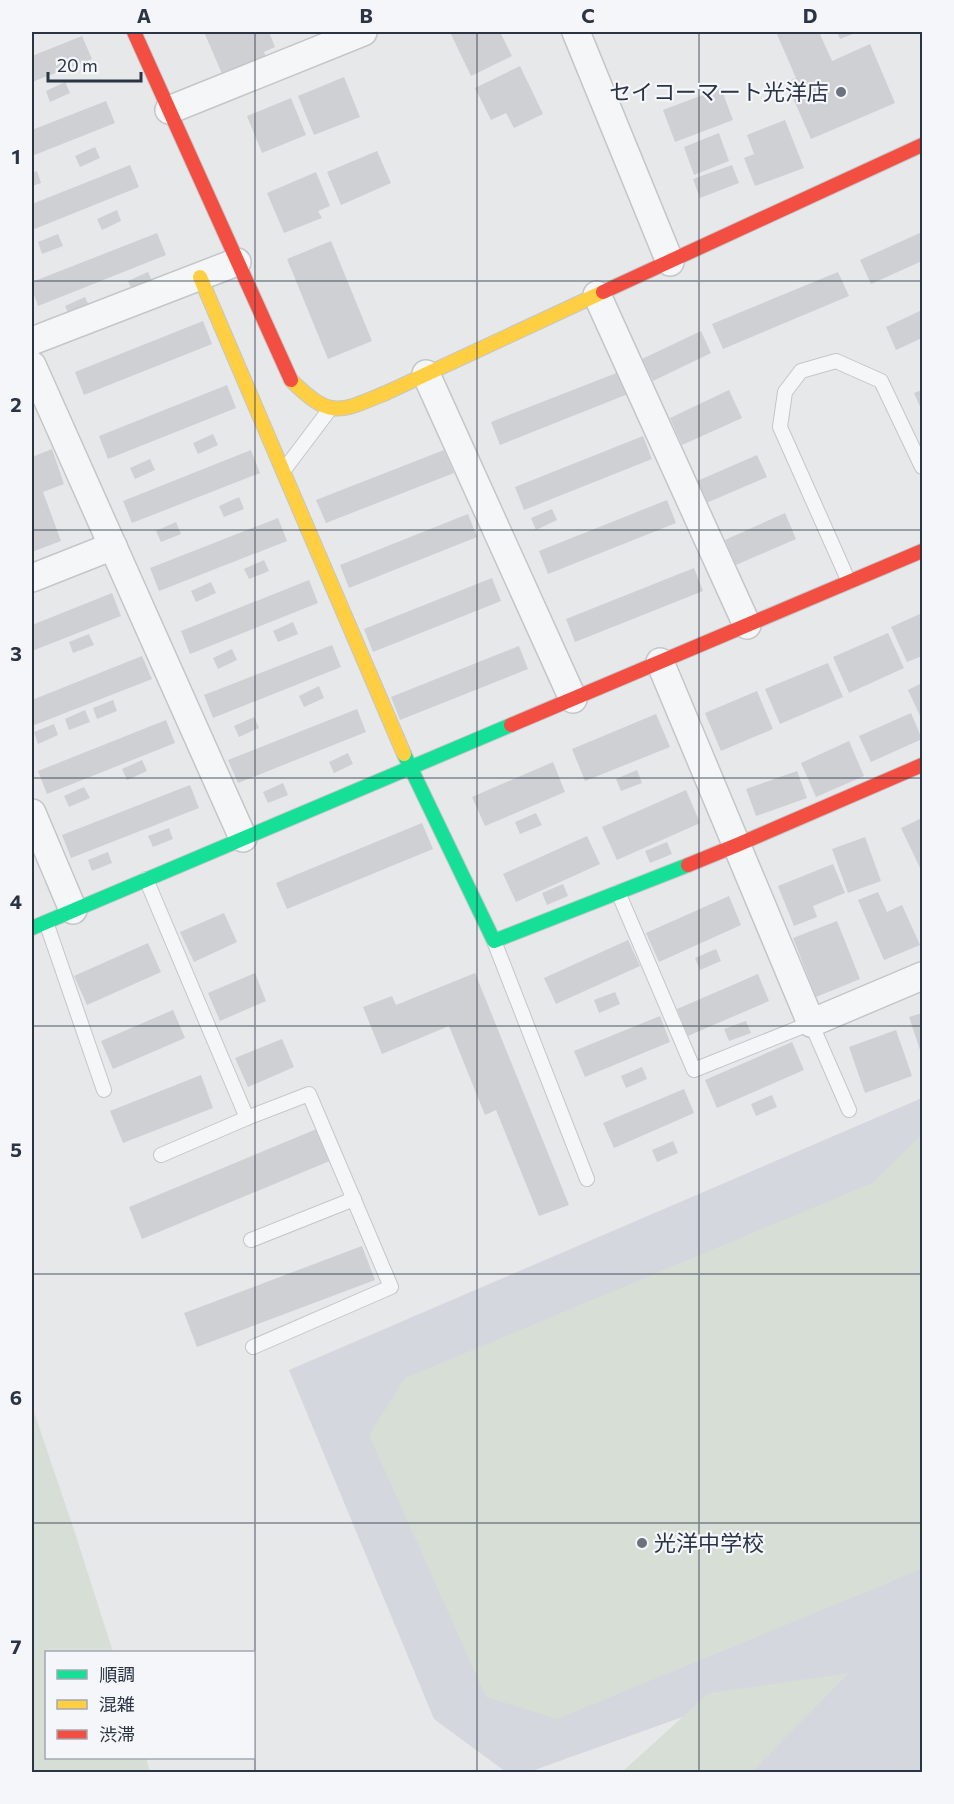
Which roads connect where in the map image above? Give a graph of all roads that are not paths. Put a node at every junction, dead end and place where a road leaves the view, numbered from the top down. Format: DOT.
graph roads {
  1 [pos="134,32"];
  2 [pos="363,32"];
  3 [pos="576,32"];
  4 [pos="169,110"];
  5 [pos="922,145"];
  6 [pos="670,261"];
  7 [pos="237,262"];
  8 [pos="200,276"];
  9 [pos="597,295"];
  10 [pos="32,340"];
  11 [pos="32,364"];
  12 [pos="426,374"];
  13 [pos="330,409"];
  14 [pos="922,467"];
  15 [pos="283,471"];
  16 [pos="112,546"];
  17 [pos="922,551"];
  18 [pos="32,578"];
  19 [pos="849,582"];
  20 [pos="747,625"];
  21 [pos="660,662"];
  22 [pos="573,699"];
  23 [pos="922,765"];
  24 [pos="410,768"];
  25 [pos="32,813"];
  26 [pos="243,838"];
  27 [pos="736,844"];
  28 [pos="146,879"];
  29 [pos="618,892"];
  30 [pos="73,910"];
  31 [pos="46,922"];
  32 [pos="32,928"];
  33 [pos="494,941"];
  34 [pos="922,976"];
  35 [pos="811,1023"];
  36 [pos="104,1090"];
  37 [pos="849,1110"];
  38 [pos="247,1118"];
  39 [pos="161,1155"];
  40 [pos="587,1179"];
  41 [pos="354,1199"];
  42 [pos="251,1240"];
  43 [pos="253,1347"];
  1 -- 4 [label="street"];
  2 -- 4 [label="street"];
  3 -- 6 [label="street"];
  4 -- 7 [label="street"];
  5 -- 6 [label="street"];
  6 -- 9 [label="street"];
  7 -- 8 [label="street"];
  7 -- 13 [label="street"];
  8 -- 10 [label="street"];
  8 -- 15 [label="street"];
  9 -- 12 [label="street"];
  9 -- 20 [label="street"];
  11 -- 16 [label="street"];
  12 -- 13 [label="street"];
  12 -- 22 [label="street"];
  13 -- 15 [label="lane"];
  14 -- 19 [label="lane"];
  15 -- 24 [label="street"];
  16 -- 18 [label="street"];
  16 -- 26 [label="street"];
  17 -- 19 [label="street"];
  19 -- 20 [label="street"];
  20 -- 21 [label="street"];
  21 -- 22 [label="street"];
  21 -- 27 [label="street"];
  22 -- 24 [label="street"];
  23 -- 27 [label="street"];
  24 -- 26 [label="street"];
  24 -- 33 [label="street"];
  25 -- 30 [label="street"];
  26 -- 28 [label="street"];
  27 -- 29 [label="street"];
  27 -- 35 [label="street"];
  28 -- 30 [label="street"];
  28 -- 38 [label="lane"];
  29 -- 33 [label="street"];
  29 -- 35 [label="lane"];
  30 -- 31 [label="street"];
  31 -- 32 [label="street"];
  31 -- 36 [label="lane"];
  33 -- 40 [label="lane"];
  34 -- 35 [label="street"];
  35 -- 37 [label="lane"];
  38 -- 39 [label="lane"];
  38 -- 41 [label="lane"];
  41 -- 42 [label="lane"];
  41 -- 43 [label="lane"];
}
